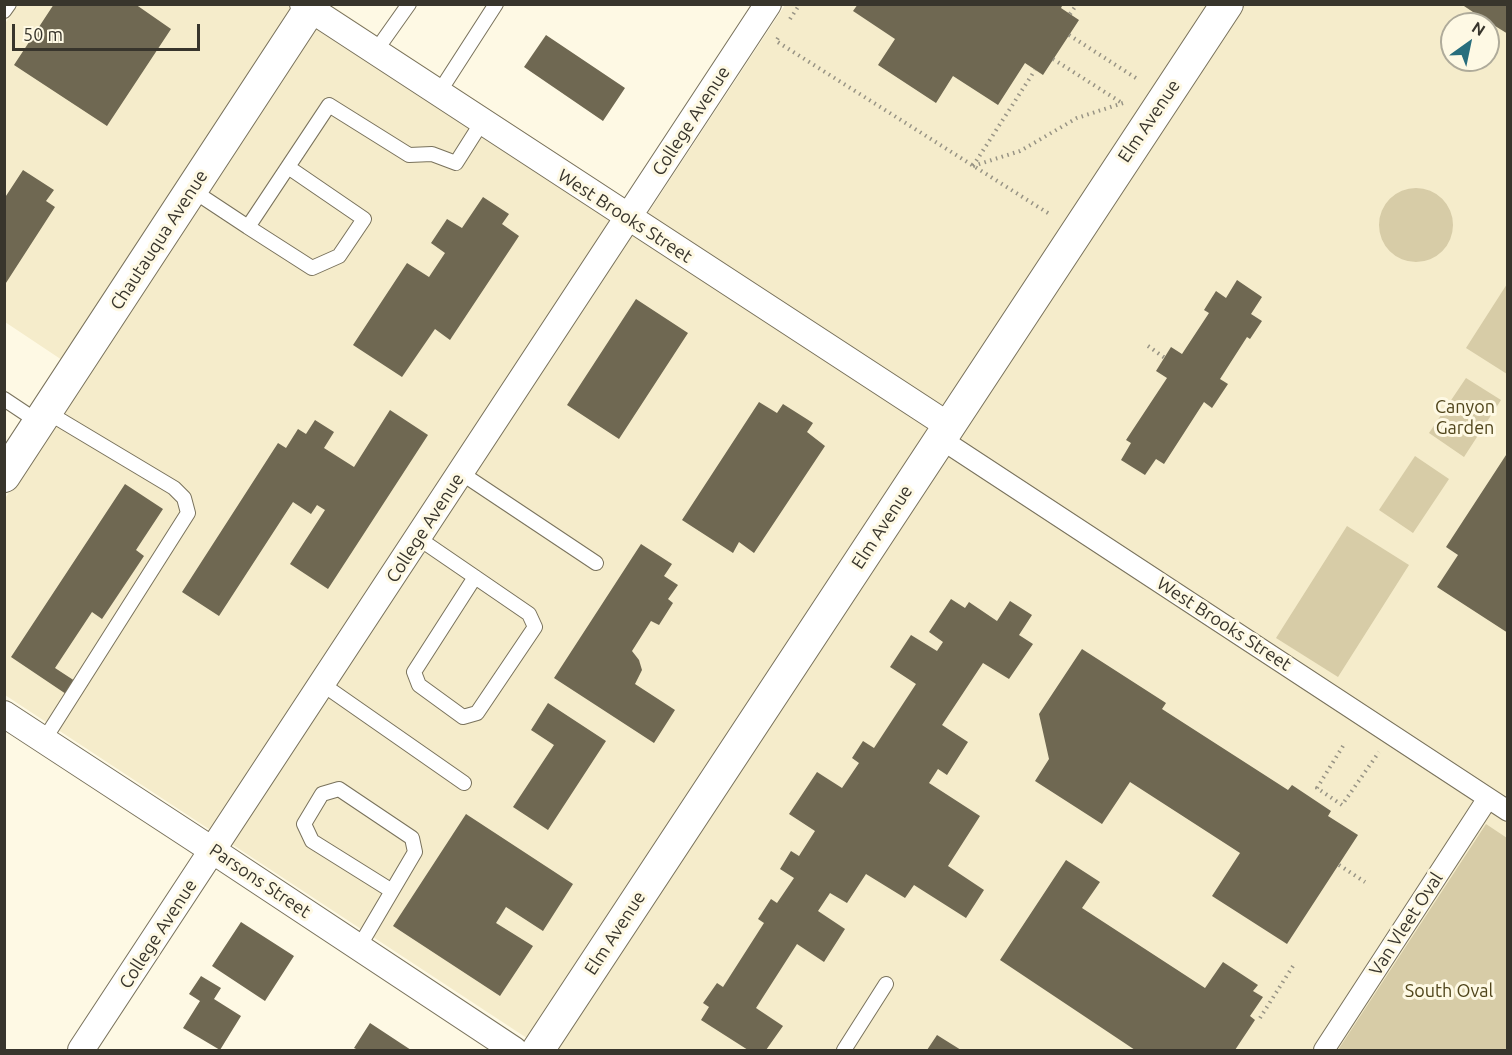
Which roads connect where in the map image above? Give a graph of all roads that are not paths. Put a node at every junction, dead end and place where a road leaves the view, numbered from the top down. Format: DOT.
graph roads {
  1 [pos="9,4"];
  2 [pos="409,4"];
  3 [pos="496,4"];
  4 [pos="768,4"];
  5 [pos="1227,4"];
  6 [pos="308,6"];
  7 [pos="4,11"];
  8 [pos="375,52"];
  9 [pos="438,94"];
  10 [pos="482,122"];
  11 [pos="288,167"];
  12 [pos="192,190"];
  13 [pos="628,218"];
  14 [pos="248,226"];
  15 [pos="4,399"];
  16 [pos="43,417"];
  17 [pos="945,433"];
  18 [pos="461,472"];
  19 [pos="4,476"];
  20 [pos="418,538"];
  21 [pos="596,563"];
  22 [pos="475,577"];
  23 [pos="322,684"];
  24 [pos="4,714"];
  25 [pos="44,740"];
  26 [pos="464,783"];
  27 [pos="1488,798"];
  28 [pos="1508,811"];
  29 [pos="213,850"];
  30 [pos="392,891"];
  31 [pos="359,947"];
  32 [pos="886,984"];
  33 [pos="81,1050"];
  34 [pos="513,1050"];
  35 [pos="538,1050"];
  36 [pos="844,1050"];
  37 [pos="1324,1050"];
  1 -- 7 [label="lane"];
  2 -- 8 [label="lane"];
  3 -- 9 [label="lane"];
  4 -- 13 [label="street, College Avenue"];
  5 -- 17 [label="street, Elm Avenue"];
  6 -- 8 [label="street, West Brooks Street"];
  6 -- 12 [label="street, Chautauqua Avenue"];
  8 -- 9 [label="street, West Brooks Street"];
  9 -- 10 [label="street, West Brooks Street"];
  10 -- 11 [label="lane"];
  10 -- 13 [label="street, West Brooks Street"];
  11 -- 14 [label="lane"];
  11 -- 14 [label="lane"];
  12 -- 14 [label="lane"];
  12 -- 16 [label="street, Chautauqua Avenue"];
  13 -- 17 [label="street, West Brooks Street"];
  13 -- 18 [label="street, College Avenue"];
  15 -- 16 [label="lane"];
  16 -- 19 [label="street, Chautauqua Avenue"];
  16 -- 25 [label="lane"];
  17 -- 27 [label="street, West Brooks Street"];
  17 -- 35 [label="street, Elm Avenue"];
  18 -- 20 [label="street, College Avenue"];
  18 -- 21 [label="lane"];
  20 -- 22 [label="lane"];
  20 -- 23 [label="street, College Avenue"];
  22 -- 22 [label="lane"];
  23 -- 26 [label="lane"];
  23 -- 29 [label="street, College Avenue"];
  24 -- 25 [label="street, Parsons Street"];
  25 -- 29 [label="street, Parsons Street"];
  27 -- 28 [label="street, West Brooks Street"];
  27 -- 37 [label="street, Van Vleet Oval"];
  29 -- 31 [label="street, Parsons Street"];
  29 -- 33 [label="street, College Avenue"];
  30 -- 30 [label="lane"];
  30 -- 31 [label="lane"];
  31 -- 34 [label="street, Parsons Street"];
  32 -- 36 [label="lane"];
}
